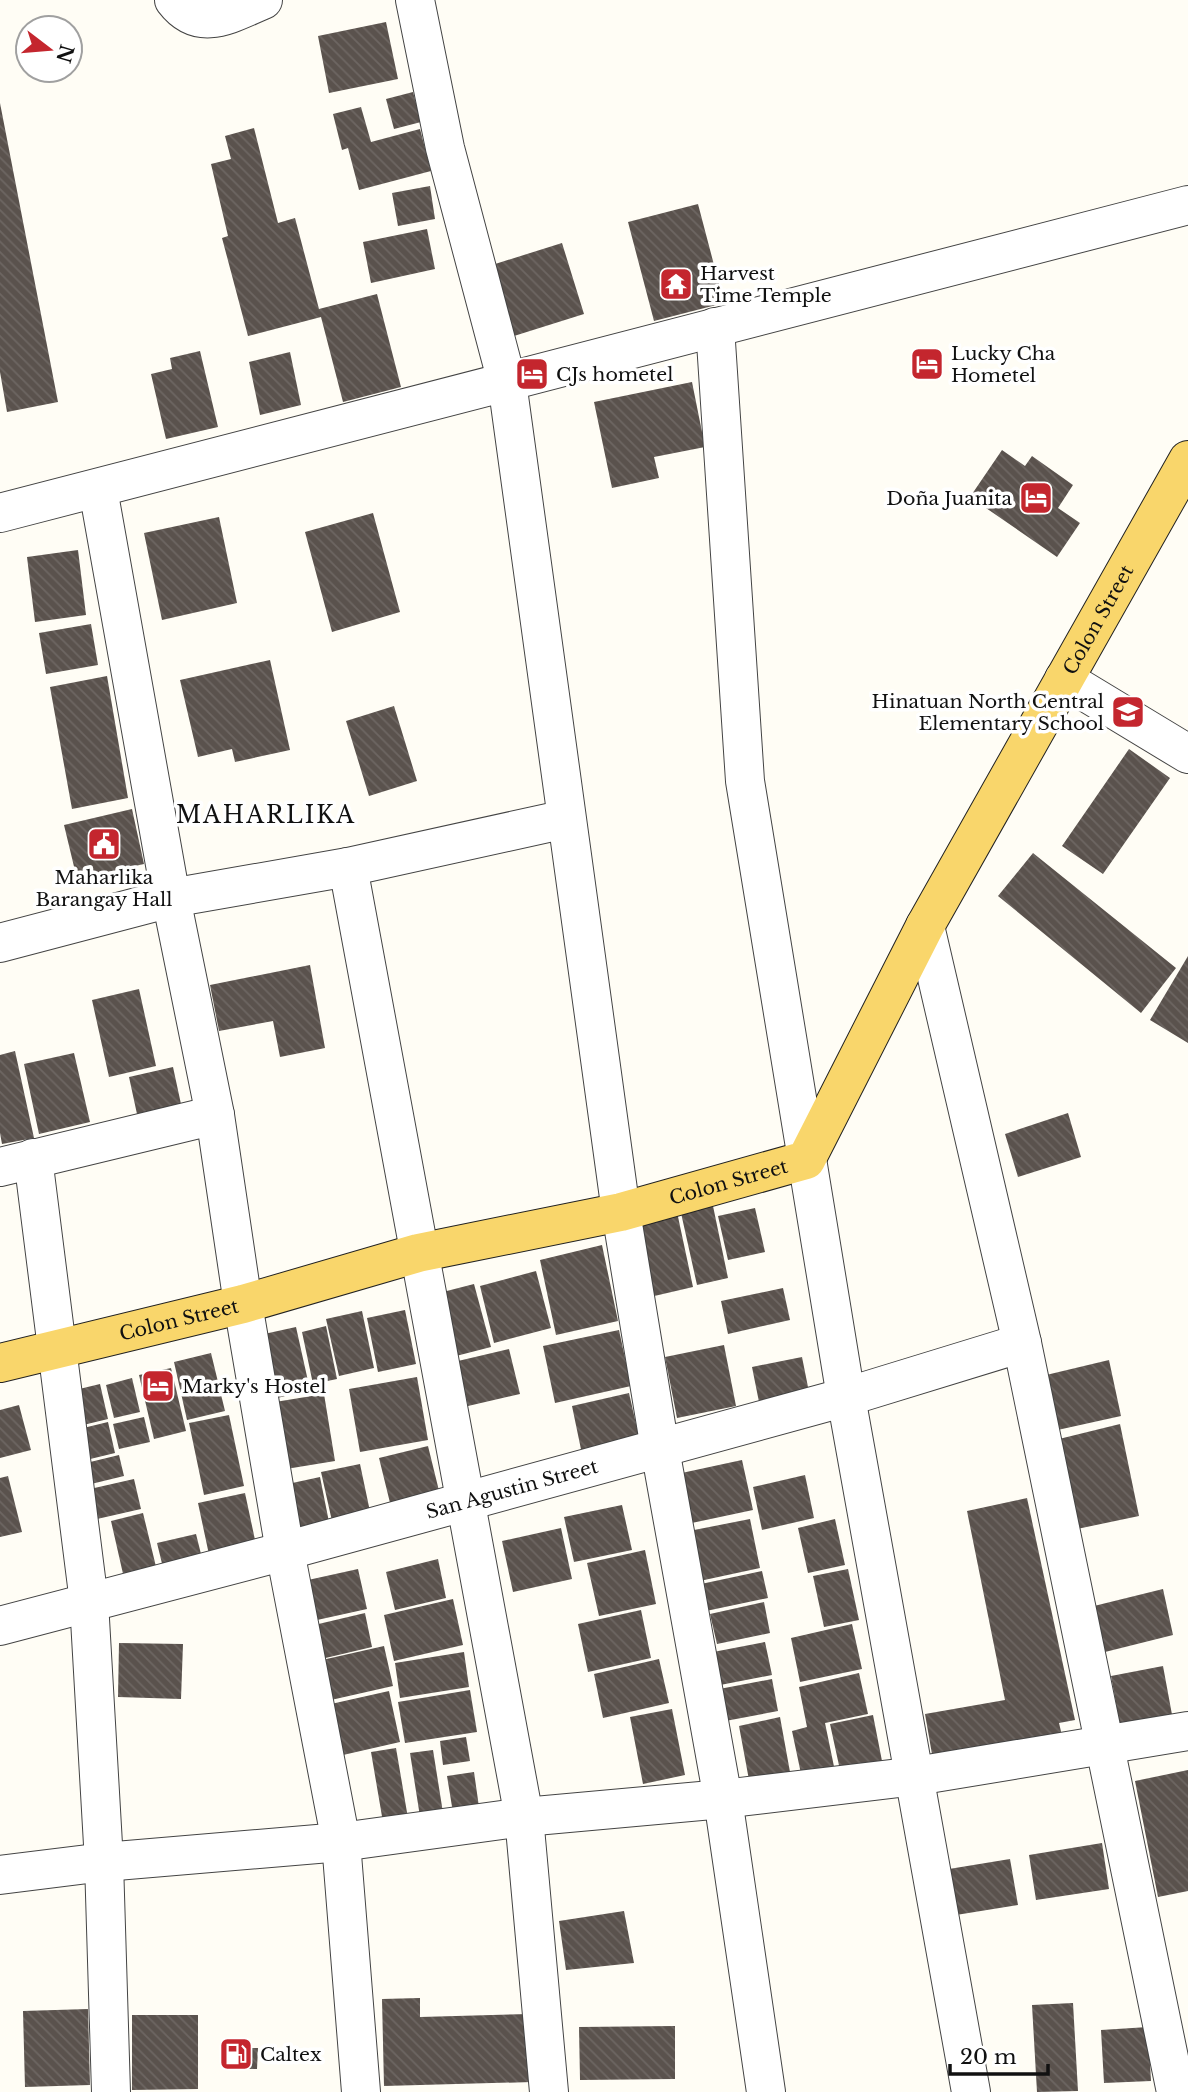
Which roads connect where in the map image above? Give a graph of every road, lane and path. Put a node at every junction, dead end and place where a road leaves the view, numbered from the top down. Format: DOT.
graph roads {
  1 [pos="174,0"];
  2 [pos="263,0"];
  3 [pos="415,0"];
  4 [pos="1188,205"];
  5 [pos="715,327"];
  6 [pos="507,382"];
  7 [pos="1188,460"];
  8 [pos="98,489"];
  9 [pos="1177,501"];
  10 [pos="0,513"];
  11 [pos="1064,678"];
  12 [pos="1188,754"];
  13 [pos="566,819"];
  14 [pos="348,867"];
  15 [pos="171,898"];
  16 [pos="925,926"];
  17 [pos="0,943"];
  18 [pos="215,1115"];
  19 [pos="806,1160"];
  20 [pos="16,1162"];
  21 [pos="621,1212"];
  22 [pos="418,1253"];
  23 [pos="243,1304"];
  24 [pos="1021,1343"];
  25 [pos="58,1349"];
  26 [pos="0,1363"];
  27 [pos="846,1397"];
  28 [pos="660,1449"];
  29 [pos="464,1500"];
  30 [pos="285,1551"];
  31 [pos="89,1602"];
  32 [pos="0,1626"];
  33 [pos="1188,1731"];
  34 [pos="1104,1744"];
  35 [pos="916,1776"];
  36 [pos="723,1799"];
  37 [pos="524,1817"];
  38 [pos="341,1842"];
  39 [pos="104,1863"];
  40 [pos="0,1875"];
  41 [pos="1188,2091"];
  42 [pos="111,2092"];
  43 [pos="361,2092"];
  44 [pos="550,2092"];
  45 [pos="766,2092"];
  46 [pos="971,2092"];
  47 [pos="1162,2092"];
  48 [pos="1176,2092"];
  1 -- 2 [label="street"];
  3 -- 6 [label="street"];
  4 -- 5 [label="street"];
  5 -- 6 [label="street"];
  5 -- 19 [label="street"];
  6 -- 8 [label="street"];
  6 -- 13 [label="street"];
  7 -- 9 [label="main road, Colon Street"];
  8 -- 10 [label="street"];
  8 -- 15 [label="street"];
  9 -- 11 [label="main road, Colon Street"];
  11 -- 12 [label="street"];
  11 -- 16 [label="main road, Colon Street"];
  13 -- 14 [label="street"];
  13 -- 21 [label="street"];
  14 -- 15 [label="street"];
  14 -- 22 [label="street"];
  15 -- 17 [label="street"];
  15 -- 18 [label="street"];
  16 -- 19 [label="main road, Colon Street"];
  16 -- 24 [label="street"];
  18 -- 20 [label="street"];
  18 -- 23 [label="street"];
  19 -- 21 [label="main road, Colon Street"];
  19 -- 27 [label="street"];
  20 -- 25 [label="street"];
  21 -- 22 [label="main road, Colon Street"];
  21 -- 28 [label="street"];
  22 -- 23 [label="main road, Colon Street"];
  22 -- 29 [label="street"];
  23 -- 25 [label="main road, Colon Street"];
  23 -- 30 [label="street"];
  24 -- 27 [label="street, San Agustin Street"];
  24 -- 34 [label="street"];
  25 -- 26 [label="main road, Colon Street"];
  25 -- 31 [label="street"];
  27 -- 28 [label="street, San Agustin Street"];
  27 -- 35 [label="street"];
  28 -- 29 [label="street, San Agustin Street"];
  28 -- 36 [label="street"];
  29 -- 30 [label="street, San Agustin Street"];
  29 -- 37 [label="street"];
  30 -- 31 [label="street, San Agustin Street"];
  30 -- 38 [label="street"];
  31 -- 32 [label="street, San Agustin Street"];
  31 -- 39 [label="street"];
  33 -- 34 [label="street"];
  34 -- 35 [label="street"];
  34 -- 48 [label="street"];
  35 -- 36 [label="street"];
  35 -- 46 [label="street"];
  36 -- 37 [label="street"];
  36 -- 45 [label="street"];
  37 -- 38 [label="street"];
  37 -- 44 [label="street"];
  38 -- 39 [label="street"];
  38 -- 43 [label="street"];
  39 -- 40 [label="street"];
  39 -- 42 [label="street"];
  41 -- 48 [label="street"];
  47 -- 48 [label="street"];
}
